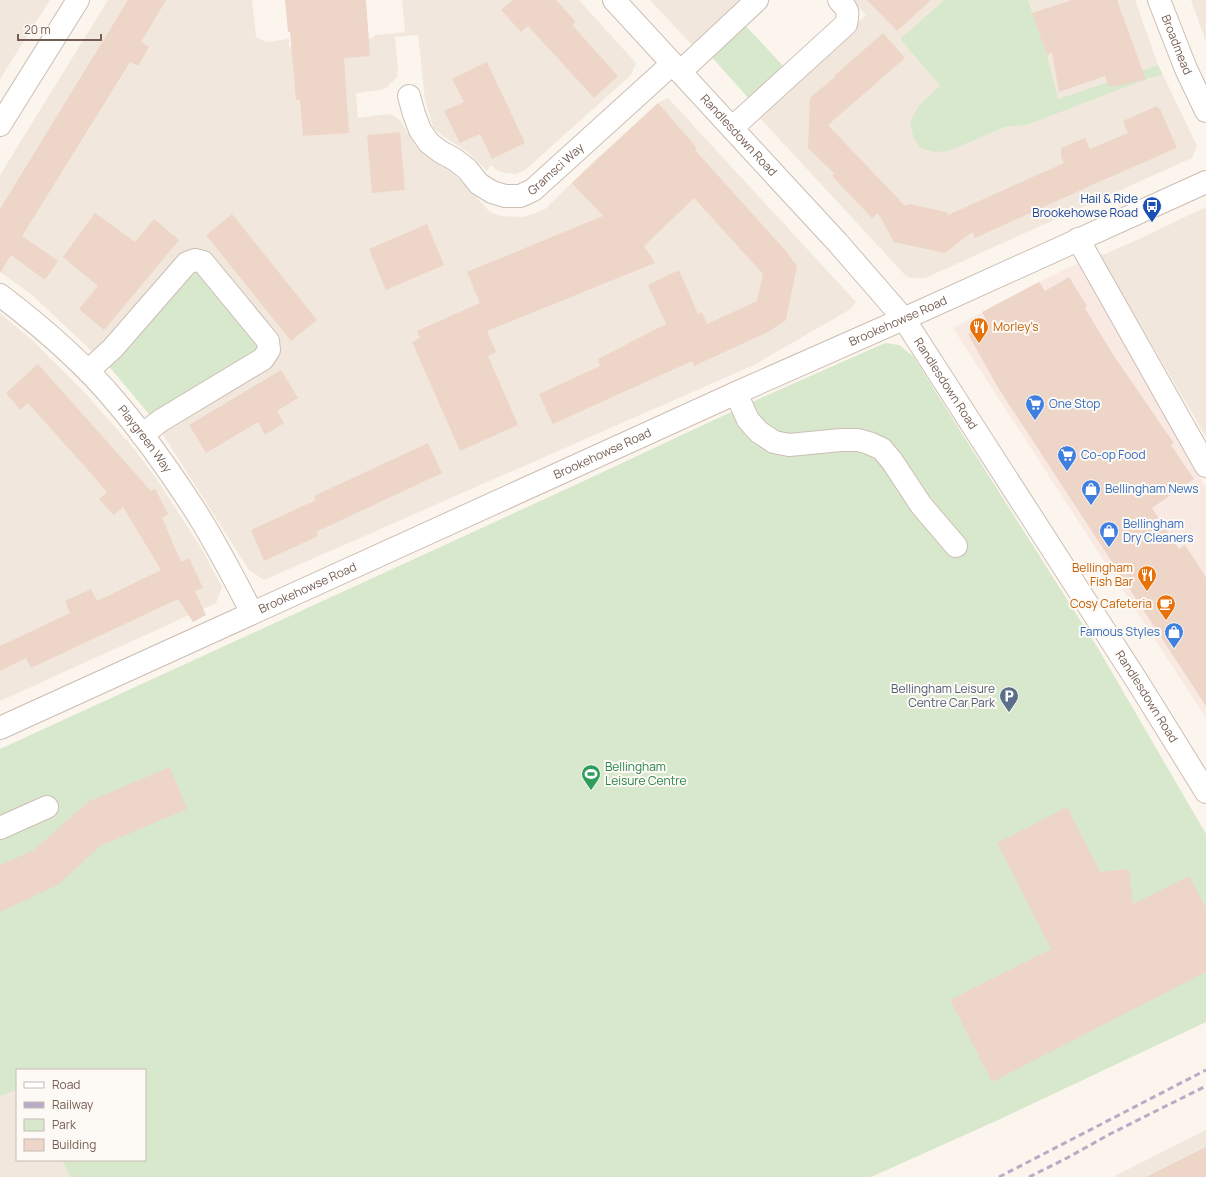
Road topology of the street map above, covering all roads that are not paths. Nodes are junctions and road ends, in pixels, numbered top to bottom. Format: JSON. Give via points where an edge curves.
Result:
{"nodes":[{"id":1,"x":78,"y":0,"type":"edge"},
{"id":2,"x":614,"y":0,"type":"edge"},
{"id":3,"x":757,"y":0,"type":"edge"},
{"id":4,"x":839,"y":0,"type":"edge"},
{"id":5,"x":1159,"y":0,"type":"edge"},
{"id":6,"x":676,"y":68,"type":"junction"},
{"id":7,"x":409,"y":96,"type":"dead end"},
{"id":8,"x":1206,"y":111,"type":"edge"},
{"id":9,"x":0,"y":125,"type":"edge"},
{"id":10,"x":732,"y":128,"type":"junction"},
{"id":11,"x":1206,"y":182,"type":"edge"},
{"id":12,"x":1078,"y":239,"type":"junction"},
{"id":13,"x":0,"y":295,"type":"edge"},
{"id":14,"x":904,"y":319,"type":"junction"},
{"id":15,"x":88,"y":371,"type":"junction"},
{"id":16,"x":736,"y":393,"type":"junction"},
{"id":17,"x":142,"y":436,"type":"junction"},
{"id":18,"x":1206,"y":466,"type":"edge"},
{"id":19,"x":956,"y":546,"type":"dead end"},
{"id":20,"x":252,"y":613,"type":"junction"},
{"id":21,"x":0,"y":728,"type":"edge"},
{"id":22,"x":1206,"y":792,"type":"edge"},
{"id":23,"x":47,"y":807,"type":"dead end"},
{"id":24,"x":0,"y":828,"type":"edge"}],
"edges":[{"from":1,"to":9,"type":"street"},
{"from":2,"to":6,"type":"street","name":"Randlesdown Road"},
{"from":3,"to":6,"type":"street","name":"Gramsci Way"},
{"from":4,"to":10,"type":"street","via":[[849,14],[846,24]]},
{"from":5,"to":8,"type":"street","name":"Broadmead","via":[[1186,69]]},
{"from":6,"to":7,"type":"street","name":"Gramsci Way","via":[[533,190],[520,196],[505,196],[492,192],[479,184],[454,159],[429,143],[420,130]]},
{"from":6,"to":10,"type":"street","name":"Randlesdown Road"},
{"from":10,"to":14,"type":"street","name":"Randlesdown Road","via":[[838,242]]},
{"from":11,"to":12,"type":"street","name":"Brookehowse Road"},
{"from":12,"to":14,"type":"street","name":"Brookehowse Road"},
{"from":12,"to":18,"type":"street"},
{"from":13,"to":15,"type":"street","name":"Playgreen Way","via":[[43,329]]},
{"from":14,"to":16,"type":"street","name":"Brookehowse Road"},
{"from":14,"to":22,"type":"street","name":"Randlesdown Road"},
{"from":15,"to":17,"type":"street","name":"Playgreen Way","via":[[116,401]]},
{"from":15,"to":17,"type":"street","via":[[113,348],[187,263],[195,260],[203,262],[268,341],[268,350],[263,359],[160,421]]},
{"from":16,"to":19,"type":"street","via":[[748,420],[759,432],[774,442],[789,445],[858,440],[882,449],[921,505]]},
{"from":16,"to":20,"type":"street","name":"Brookehowse Road"},
{"from":17,"to":20,"type":"street","name":"Playgreen Way","via":[[198,515]]},
{"from":20,"to":21,"type":"street","name":"Brookehowse Road"},
{"from":23,"to":24,"type":"street"}]}
